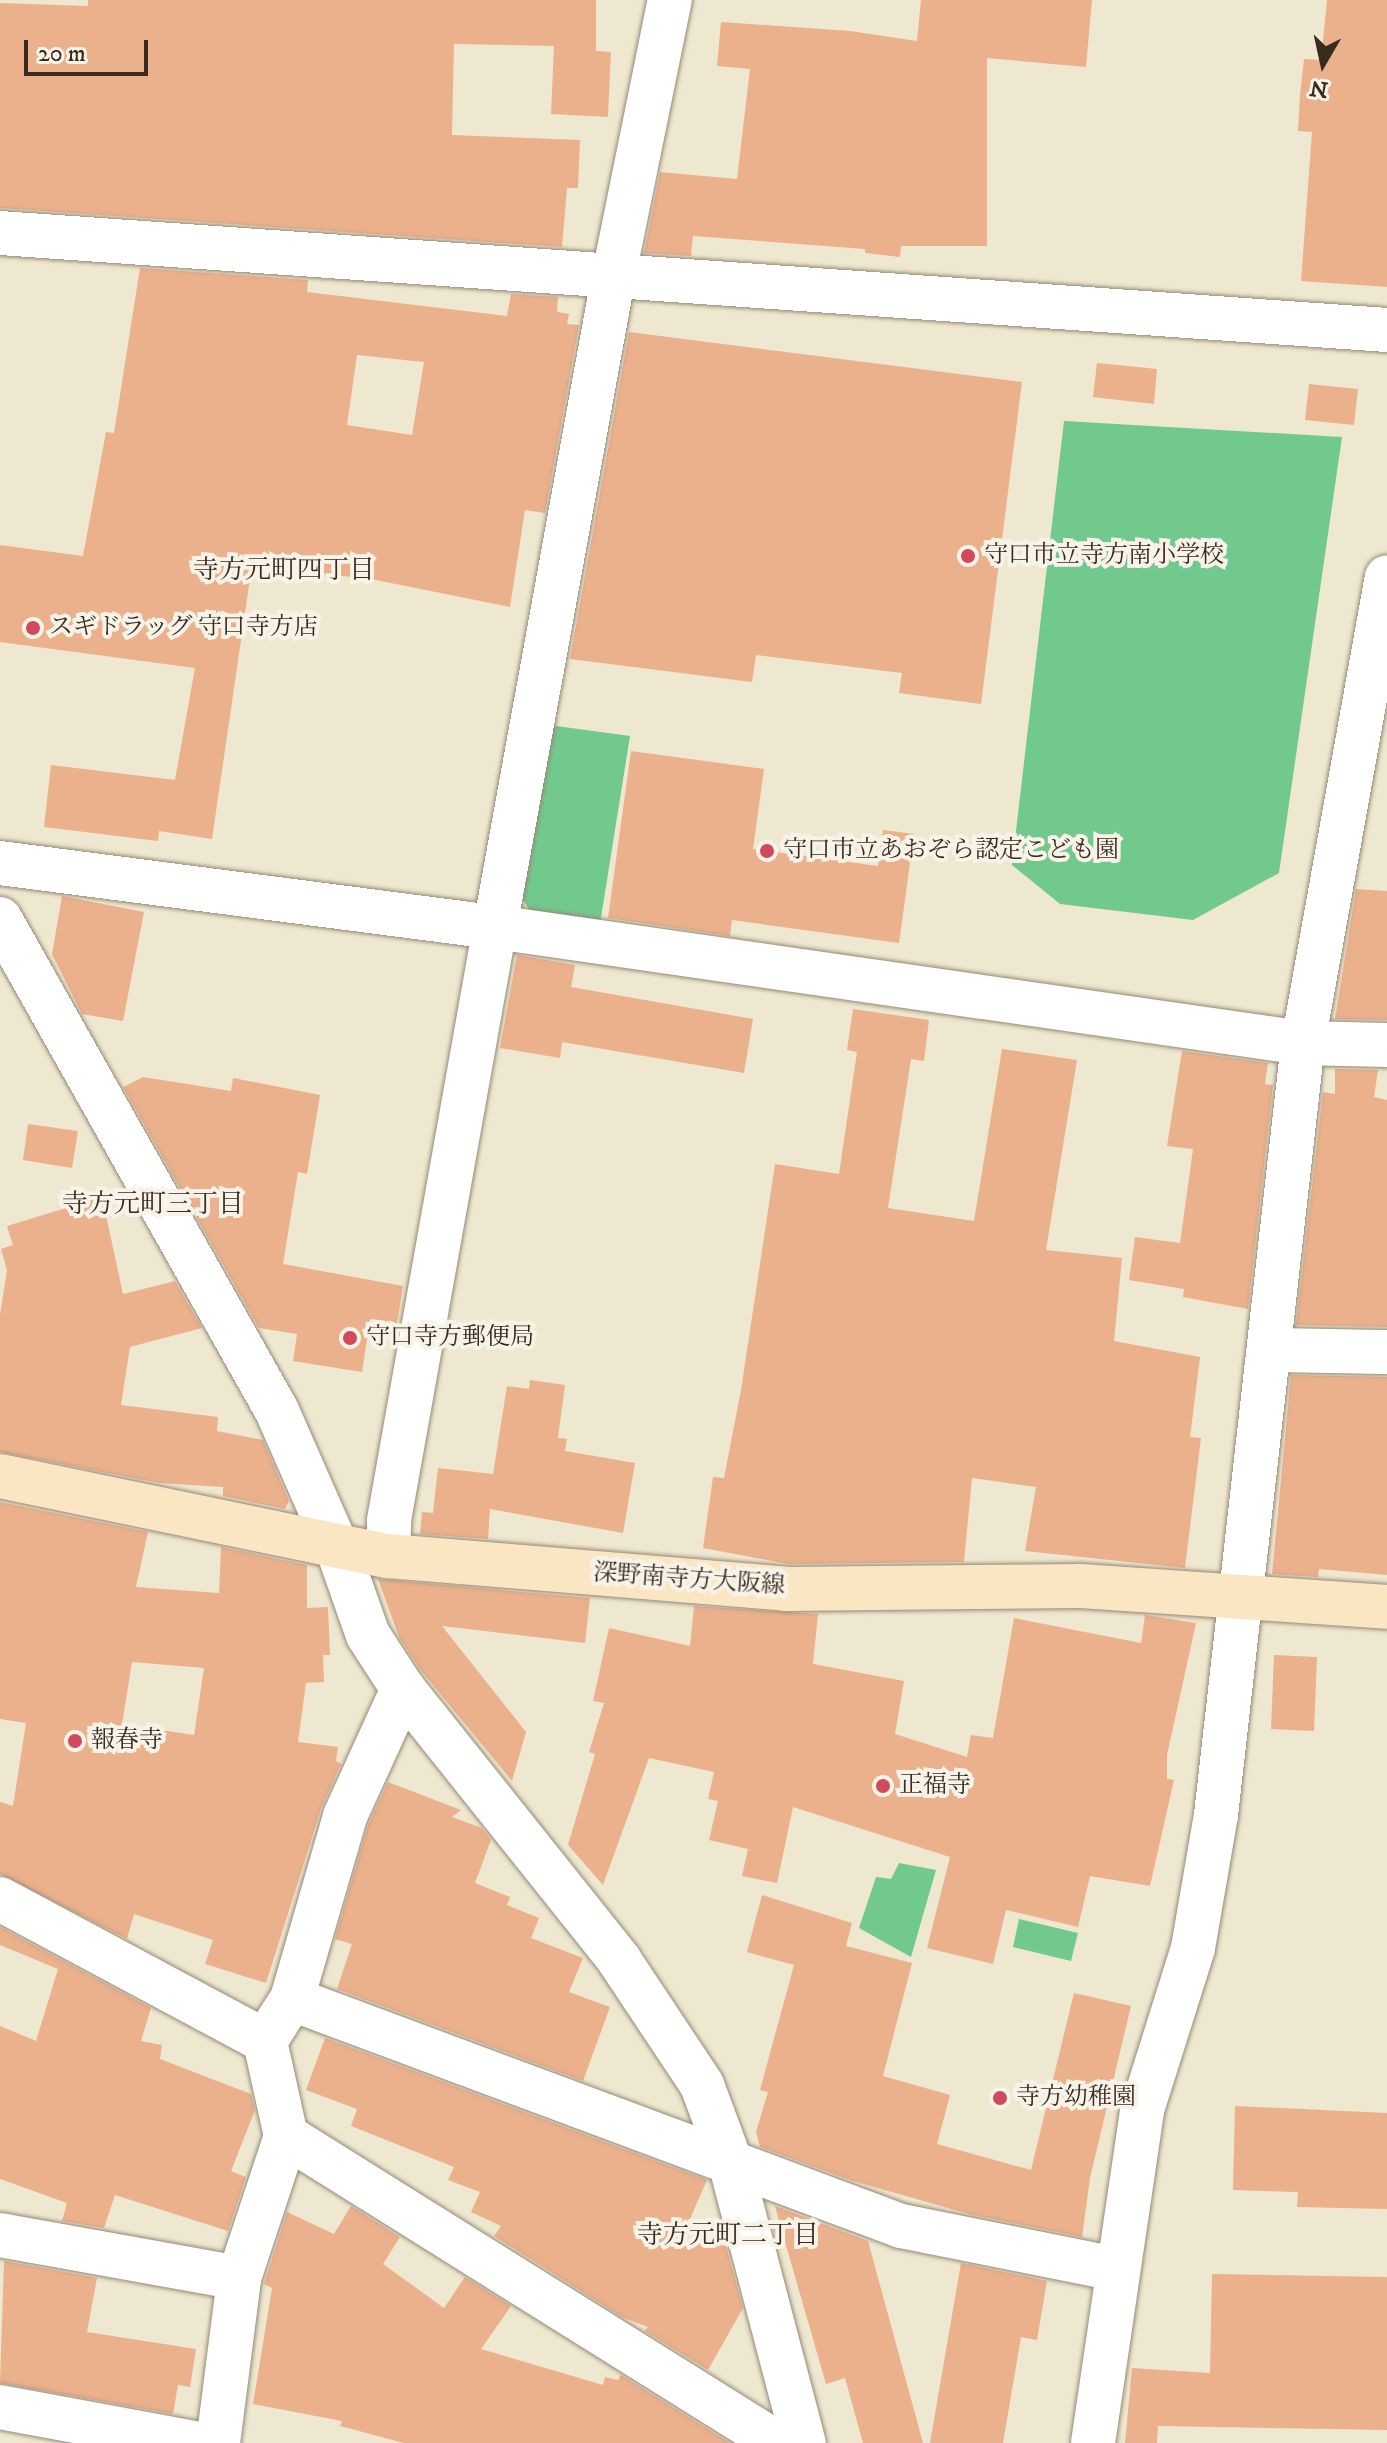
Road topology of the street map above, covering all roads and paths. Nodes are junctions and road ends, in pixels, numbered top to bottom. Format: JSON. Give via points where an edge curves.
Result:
{"nodes":[{"id":1,"x":670,"y":0,"type":"edge"},
{"id":2,"x":0,"y":233,"type":"edge"},
{"id":3,"x":613,"y":279,"type":"junction"},
{"id":4,"x":1387,"y":330,"type":"edge"},
{"id":5,"x":1387,"y":578,"type":"edge"},
{"id":6,"x":1375,"y":715,"type":"edge"},
{"id":7,"x":0,"y":863,"type":"edge"},
{"id":8,"x":0,"y":919,"type":"edge"},
{"id":9,"x":495,"y":927,"type":"junction"},
{"id":10,"x":1303,"y":1043,"type":"junction"},
{"id":11,"x":1387,"y":1045,"type":"edge"},
{"id":12,"x":1272,"y":1350,"type":"junction"},
{"id":13,"x":1387,"y":1352,"type":"edge"},
{"id":14,"x":0,"y":1476,"type":"edge"},
{"id":15,"x":338,"y":1550,"type":"junction"},
{"id":16,"x":388,"y":1556,"type":"junction"},
{"id":17,"x":1240,"y":1599,"type":"junction"},
{"id":18,"x":1387,"y":1607,"type":"edge"},
{"id":19,"x":403,"y":1689,"type":"junction"},
{"id":20,"x":0,"y":1899,"type":"edge"},
{"id":21,"x":292,"y":1999,"type":"junction"},
{"id":22,"x":265,"y":2041,"type":"junction"},
{"id":23,"x":286,"y":2136,"type":"junction"},
{"id":24,"x":729,"y":2158,"type":"junction"},
{"id":25,"x":0,"y":2235,"type":"edge"},
{"id":26,"x":1116,"y":2269,"type":"junction"},
{"id":27,"x":239,"y":2278,"type":"junction"},
{"id":28,"x":0,"y":2407,"type":"edge"},
{"id":29,"x":194,"y":2443,"type":"edge"},
{"id":30,"x":218,"y":2443,"type":"edge"},
{"id":31,"x":777,"y":2443,"type":"edge"},
{"id":32,"x":804,"y":2443,"type":"edge"},
{"id":33,"x":1093,"y":2443,"type":"edge"}],
"edges":[{"from":1,"to":3,"type":"street"},
{"from":2,"to":3,"type":"street"},
{"from":3,"to":4,"type":"street"},
{"from":3,"to":9,"type":"street"},
{"from":5,"to":6,"type":"street"},
{"from":6,"to":10,"type":"street"},
{"from":7,"to":9,"type":"street"},
{"from":8,"to":15,"type":"street","via":[[277,1411]]},
{"from":9,"to":10,"type":"street"},
{"from":9,"to":16,"type":"street","via":[[389,1520]]},
{"from":10,"to":11,"type":"street"},
{"from":10,"to":12,"type":"street"},
{"from":12,"to":13,"type":"street"},
{"from":12,"to":17,"type":"street"},
{"from":14,"to":15,"type":"main road","name":"深野南寺方大阪線"},
{"from":15,"to":16,"type":"main road","name":"深野南寺方大阪線"},
{"from":15,"to":19,"type":"street","via":[[368,1635]]},
{"from":16,"to":17,"type":"main road","name":"深野南寺方大阪線","via":[[787,1589],[1081,1586]]},
{"from":17,"to":18,"type":"main road","name":"深野南寺方大阪線"},
{"from":17,"to":26,"type":"street","via":[[1216,1815],[1193,1948],[1142,2110]]},
{"from":19,"to":21,"type":"street","via":[[345,1816]]},
{"from":19,"to":24,"type":"street","via":[[619,1960],[702,2085]]},
{"from":20,"to":22,"type":"street"},
{"from":21,"to":22,"type":"street"},
{"from":21,"to":24,"type":"street"},
{"from":22,"to":23,"type":"street"},
{"from":23,"to":27,"type":"street"},
{"from":23,"to":31,"type":"street"},
{"from":24,"to":26,"type":"street","via":[[901,2226]]},
{"from":24,"to":32,"type":"street"},
{"from":25,"to":27,"type":"street"},
{"from":26,"to":33,"type":"street"},
{"from":27,"to":30,"type":"street"},
{"from":28,"to":29,"type":"street"}]}
